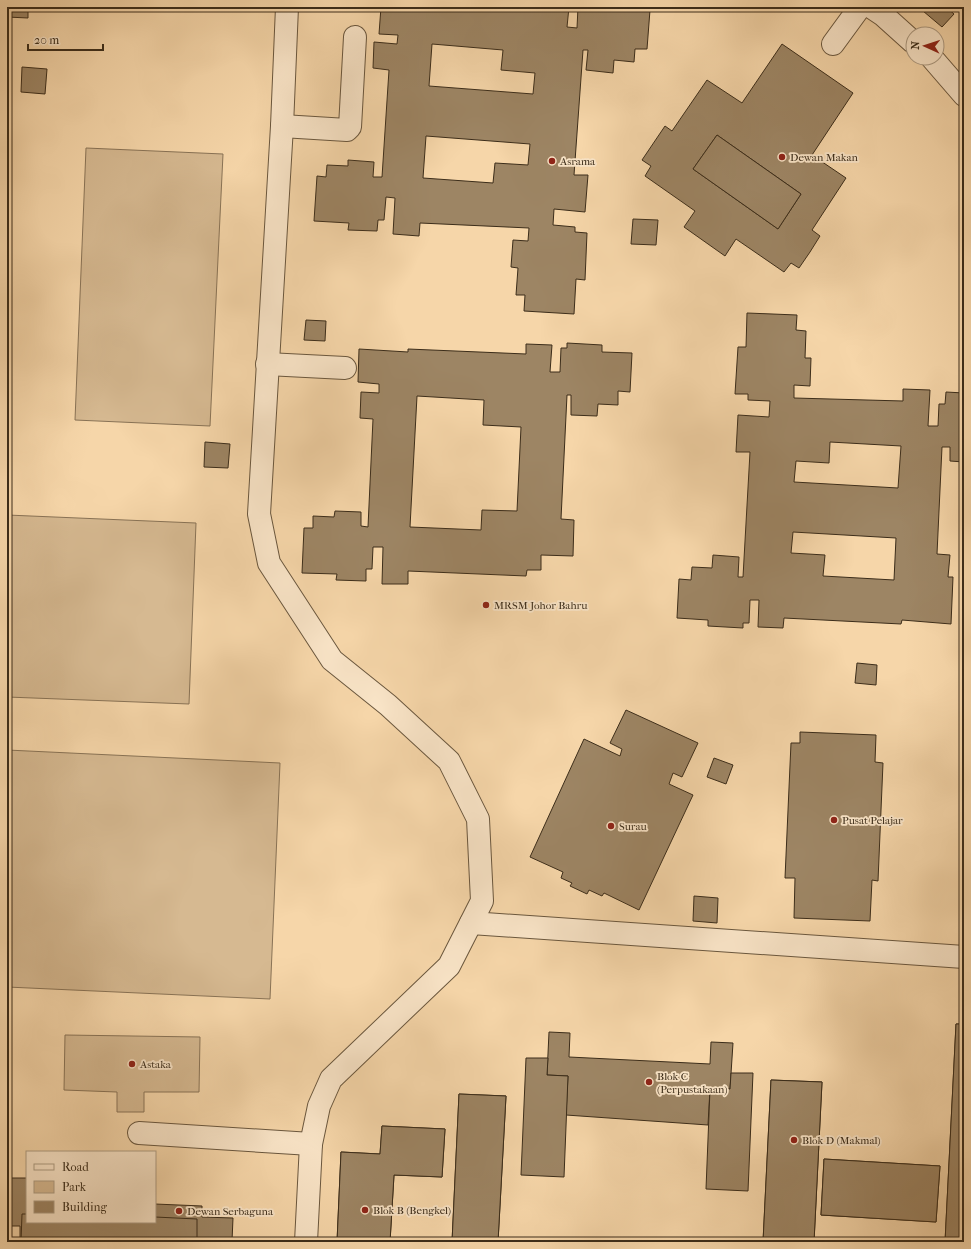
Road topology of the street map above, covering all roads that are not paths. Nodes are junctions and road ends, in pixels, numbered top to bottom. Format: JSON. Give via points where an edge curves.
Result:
{"nodes":[{"id":1,"x":287,"y":7,"type":"edge"},
{"id":2,"x":860,"y":7,"type":"edge"},
{"id":3,"x":871,"y":7,"type":"edge"},
{"id":4,"x":905,"y":35,"type":"edge"},
{"id":5,"x":354,"y":37,"type":"dead end"},
{"id":6,"x":833,"y":44,"type":"dead end"},
{"id":7,"x":939,"y":66,"type":"edge"},
{"id":8,"x":964,"y":95,"type":"edge"},
{"id":9,"x":282,"y":126,"type":"junction"},
{"id":10,"x":267,"y":364,"type":"junction"},
{"id":11,"x":345,"y":368,"type":"dead end"},
{"id":12,"x":471,"y":923,"type":"junction"},
{"id":13,"x":964,"y":957,"type":"edge"},
{"id":14,"x":139,"y":1133,"type":"dead end"},
{"id":15,"x":311,"y":1144,"type":"junction"},
{"id":16,"x":306,"y":1242,"type":"edge"}],
"edges":[{"from":1,"to":9,"type":"lane"},
{"from":2,"to":6,"type":"lane"},
{"from":3,"to":4,"type":"lane"},
{"from":5,"to":9,"type":"lane","via":[[350,127],[347,130]]},
{"from":7,"to":8,"type":"lane"},
{"from":9,"to":10,"type":"lane"},
{"from":10,"to":11,"type":"lane"},
{"from":10,"to":12,"type":"lane","via":[[259,514],[269,563],[332,660],[388,705],[449,762],[478,819],[482,902]]},
{"from":12,"to":13,"type":"lane"},
{"from":12,"to":15,"type":"lane","via":[[449,966],[331,1079],[319,1106]]},
{"from":14,"to":15,"type":"lane"},
{"from":15,"to":16,"type":"lane"}]}
